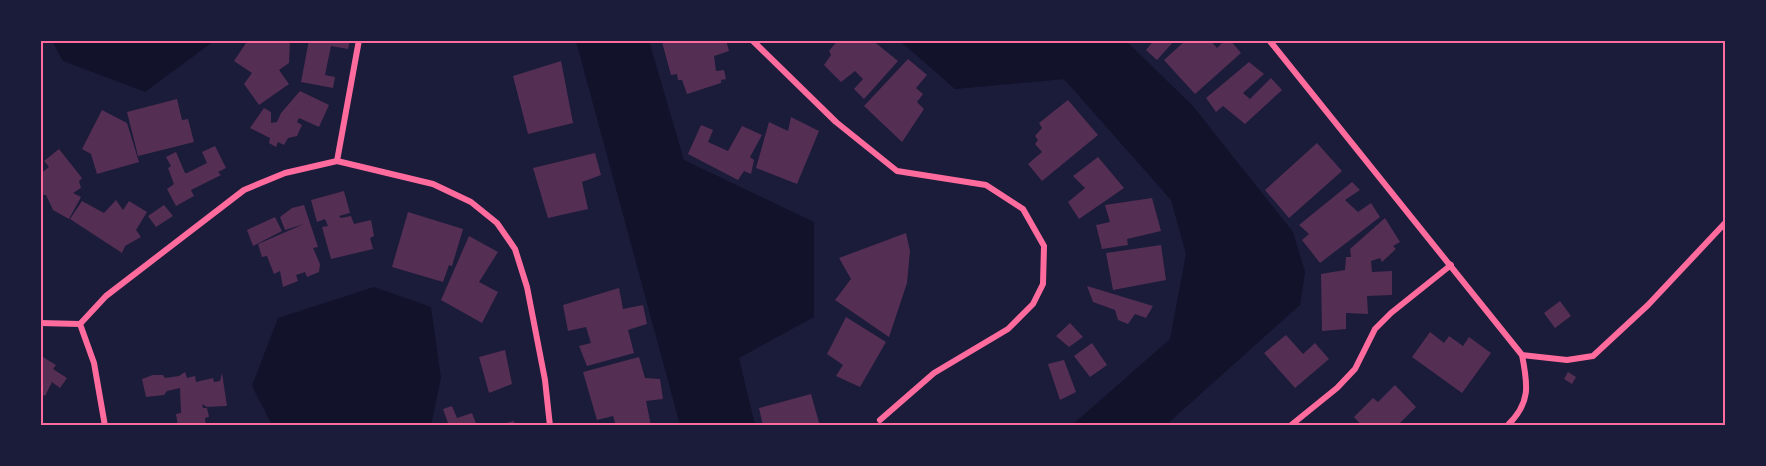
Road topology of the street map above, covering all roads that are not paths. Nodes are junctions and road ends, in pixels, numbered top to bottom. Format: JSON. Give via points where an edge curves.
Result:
{"nodes":[{"id":1,"x":358,"y":40,"type":"edge"},
{"id":2,"x":752,"y":40,"type":"edge"},
{"id":3,"x":1269,"y":40,"type":"edge"},
{"id":4,"x":337,"y":161,"type":"junction"},
{"id":5,"x":1725,"y":222,"type":"edge"},
{"id":6,"x":1451,"y":265,"type":"junction"},
{"id":7,"x":40,"y":323,"type":"edge"},
{"id":8,"x":80,"y":324,"type":"junction"},
{"id":9,"x":1522,"y":355,"type":"junction"},
{"id":10,"x":879,"y":420,"type":"dead end"},
{"id":11,"x":105,"y":426,"type":"edge"},
{"id":12,"x":550,"y":426,"type":"edge"},
{"id":13,"x":1290,"y":426,"type":"edge"},
{"id":14,"x":1507,"y":426,"type":"edge"}],
"edges":[{"from":1,"to":4,"type":"street"},
{"from":2,"to":10,"type":"street","via":[[836,122],[897,171],[986,185],[1023,209],[1044,246],[1043,284],[1033,304],[1008,329],[934,373]]},
{"from":3,"to":6,"type":"street"},
{"from":4,"to":8,"type":"street","via":[[285,173],[244,190],[106,296]]},
{"from":4,"to":12,"type":"street","via":[[434,184],[471,202],[497,223],[515,249],[527,287]]},
{"from":5,"to":9,"type":"street","via":[[1648,305],[1593,356],[1567,360]]},
{"from":6,"to":9,"type":"street"},
{"from":6,"to":13,"type":"street","via":[[1391,313],[1375,329],[1355,369]]},
{"from":7,"to":8,"type":"street"},
{"from":8,"to":11,"type":"street","via":[[94,363]]},
{"from":9,"to":14,"type":"street","via":[[1526,399]]}]}
